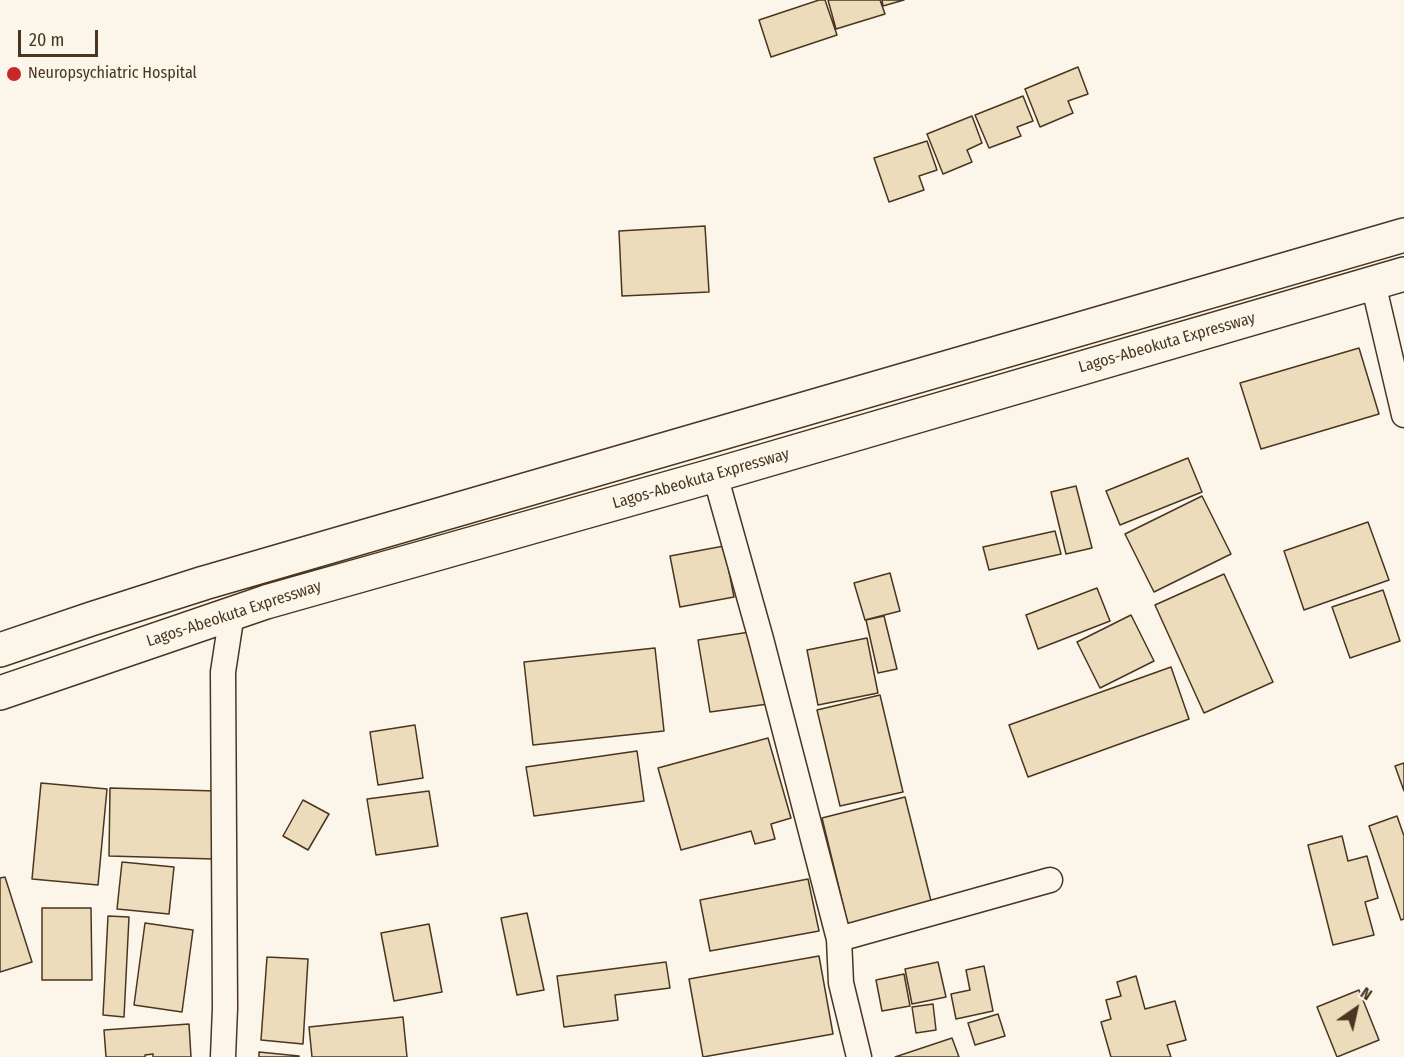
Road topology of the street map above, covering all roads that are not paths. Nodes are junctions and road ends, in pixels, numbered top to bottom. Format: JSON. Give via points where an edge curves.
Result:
{"nodes":[{"id":1,"x":1404,"y":235,"type":"edge"},
{"id":2,"x":1404,"y":274,"type":"edge"},
{"id":3,"x":1373,"y":283,"type":"junction"},
{"id":4,"x":1404,"y":415,"type":"edge"},
{"id":5,"x":715,"y":475,"type":"junction"},
{"id":6,"x":232,"y":614,"type":"junction"},
{"id":7,"x":0,"y":650,"type":"edge"},
{"id":8,"x":0,"y":693,"type":"edge"},
{"id":9,"x":1050,"y":880,"type":"dead end"},
{"id":10,"x":839,"y":939,"type":"junction"},
{"id":11,"x":222,"y":1057,"type":"edge"},
{"id":12,"x":859,"y":1057,"type":"edge"}],
"edges":[{"from":1,"to":7,"type":"highway","via":[[204,584]]},
{"from":2,"to":3,"type":"highway","name":"Lagos-Abeokuta Expressway"},
{"from":3,"to":4,"type":"street"},
{"from":3,"to":5,"type":"highway","name":"Lagos-Abeokuta Expressway"},
{"from":5,"to":6,"type":"highway","name":"Lagos-Abeokuta Expressway"},
{"from":5,"to":10,"type":"street"},
{"from":6,"to":8,"type":"highway","name":"Lagos-Abeokuta Expressway"},
{"from":6,"to":11,"type":"street","via":[[223,672]]},
{"from":9,"to":10,"type":"street"},
{"from":10,"to":12,"type":"street","via":[[841,983]]}]}
